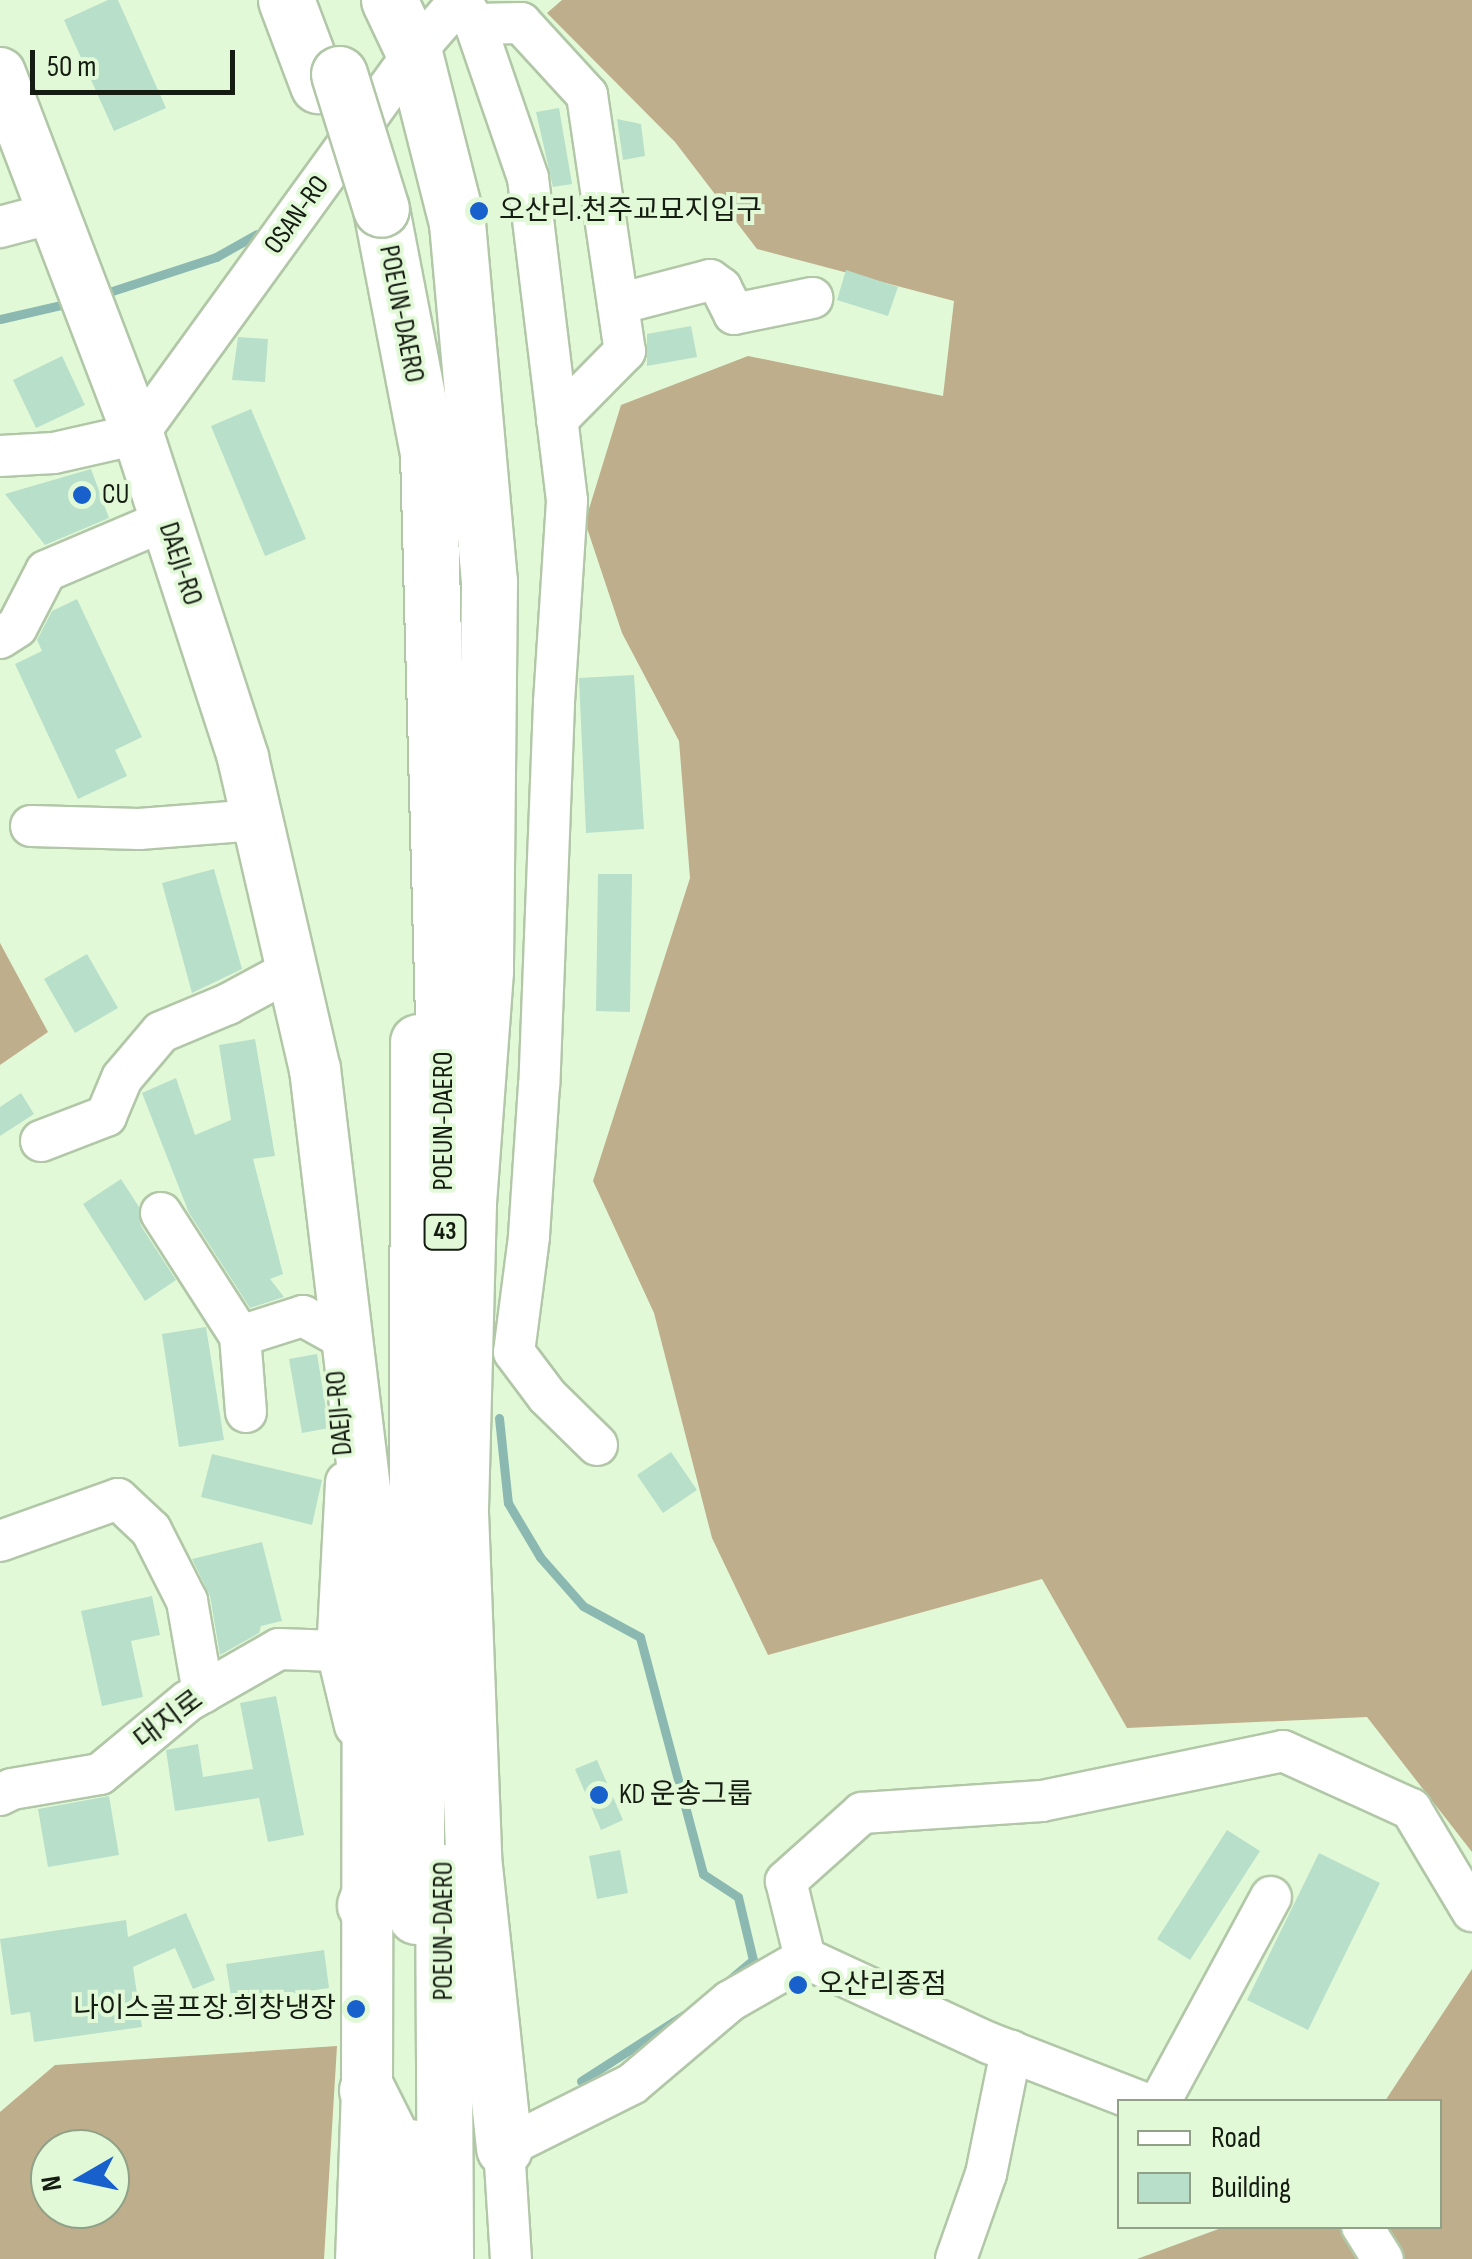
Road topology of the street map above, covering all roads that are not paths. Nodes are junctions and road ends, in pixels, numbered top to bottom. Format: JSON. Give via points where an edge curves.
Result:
{"nodes":[{"id":1,"x":286,"y":0,"type":"edge"},
{"id":2,"x":309,"y":0,"type":"edge"},
{"id":3,"x":390,"y":0,"type":"edge"},
{"id":4,"x":465,"y":8,"type":"edge"},
{"id":5,"x":414,"y":53,"type":"junction"},
{"id":6,"x":0,"y":73,"type":"edge"},
{"id":7,"x":328,"y":79,"type":"junction"},
{"id":8,"x":54,"y":213,"type":"junction"},
{"id":9,"x":369,"y":213,"type":"junction"},
{"id":10,"x":0,"y":227,"type":"edge"},
{"id":11,"x":812,"y":298,"type":"dead end"},
{"id":12,"x":618,"y":304,"type":"junction"},
{"id":13,"x":558,"y":420,"type":"junction"},
{"id":14,"x":138,"y":434,"type":"junction"},
{"id":15,"x":0,"y":456,"type":"edge"},
{"id":16,"x":166,"y":520,"type":"junction"},
{"id":17,"x":0,"y":638,"type":"edge"},
{"id":18,"x":257,"y":820,"type":"junction"},
{"id":19,"x":32,"y":826,"type":"dead end"},
{"id":20,"x":292,"y":970,"type":"junction"},
{"id":21,"x":314,"y":1069,"type":"junction"},
{"id":22,"x":41,"y":1141,"type":"dead end"},
{"id":23,"x":468,"y":1203,"type":"junction"},
{"id":24,"x":162,"y":1213,"type":"dead end"},
{"id":25,"x":444,"y":1283,"type":"junction"},
{"id":26,"x":334,"y":1333,"type":"junction"},
{"id":27,"x":240,"y":1336,"type":"junction"},
{"id":28,"x":246,"y":1412,"type":"dead end"},
{"id":29,"x":597,"y":1445,"type":"dead end"},
{"id":30,"x":452,"y":1488,"type":"junction"},
{"id":31,"x":0,"y":1542,"type":"edge"},
{"id":32,"x":337,"y":1651,"type":"junction"},
{"id":33,"x":202,"y":1693,"type":"junction"},
{"id":34,"x":365,"y":1752,"type":"junction"},
{"id":35,"x":415,"y":1775,"type":"junction"},
{"id":36,"x":0,"y":1795,"type":"edge"},
{"id":37,"x":1271,"y":1896,"type":"dead end"},
{"id":38,"x":366,"y":1905,"type":"junction"},
{"id":39,"x":1472,"y":1911,"type":"edge"},
{"id":40,"x":805,"y":1958,"type":"junction"},
{"id":41,"x":1011,"y":2051,"type":"junction"},
{"id":42,"x":367,"y":2090,"type":"junction"},
{"id":43,"x":1133,"y":2099,"type":"edge"},
{"id":44,"x":1162,"y":2099,"type":"edge"},
{"id":45,"x":504,"y":2148,"type":"junction"},
{"id":46,"x":410,"y":2176,"type":"junction"},
{"id":47,"x":1364,"y":2229,"type":"edge"},
{"id":48,"x":362,"y":2259,"type":"edge"},
{"id":49,"x":405,"y":2259,"type":"edge"},
{"id":50,"x":445,"y":2259,"type":"edge"},
{"id":51,"x":510,"y":2259,"type":"edge"},
{"id":52,"x":956,"y":2259,"type":"edge"},
{"id":53,"x":1384,"y":2259,"type":"edge"}],
"edges":[{"from":1,"to":7,"type":"highway","name":"POEUN-DAERO","number":"43"},
{"from":2,"to":7,"type":"highway","name":"POEUN-DAERO","number":"43"},
{"from":3,"to":5,"type":"highway"},
{"from":4,"to":5,"type":"street","name":"OSAN-RO"},
{"from":4,"to":12,"type":"street","via":[[521,23],[586,96]]},
{"from":4,"to":13,"type":"street","via":[[528,178]]},
{"from":5,"to":14,"type":"street","name":"OSAN-RO"},
{"from":5,"to":23,"type":"highway","via":[[457,223],[489,581],[485,971]]},
{"from":6,"to":8,"type":"main road","name":"DAEJI-RO"},
{"from":7,"to":9,"type":"highway","name":"POEUN-DAERO","number":"43"},
{"from":8,"to":10,"type":"street"},
{"from":8,"to":14,"type":"main road","name":"DAEJI-RO"},
{"from":9,"to":25,"type":"highway","name":"POEUN-DAERO","number":"43","via":[[428,452],[446,1097]]},
{"from":9,"to":35,"type":"highway","name":"POEUN-DAERO","number":"43","via":[[411,626],[419,1284]]},
{"from":11,"to":12,"type":"street","via":[[734,314],[710,280]]},
{"from":12,"to":13,"type":"street","via":[[625,350]]},
{"from":13,"to":29,"type":"street","via":[[567,500],[535,1142],[514,1352]]},
{"from":14,"to":15,"type":"street","via":[[54,453]]},
{"from":14,"to":16,"type":"main road","name":"DAEJI-RO"},
{"from":16,"to":17,"type":"street","via":[[46,571],[17,627]]},
{"from":16,"to":18,"type":"main road","name":"DAEJI-RO"},
{"from":18,"to":19,"type":"street","via":[[138,829]]},
{"from":18,"to":20,"type":"main road","name":"DAEJI-RO"},
{"from":20,"to":21,"type":"main road","name":"DAEJI-RO"},
{"from":20,"to":22,"type":"street","via":[[162,1032],[122,1078],[106,1116]]},
{"from":21,"to":26,"type":"street","name":"DAEJI-RO"},
{"from":21,"to":34,"type":"main road","name":"DAEJI-RO","via":[[368,1515]]},
{"from":23,"to":25,"type":"highway"},
{"from":23,"to":30,"type":"highway"},
{"from":24,"to":27,"type":"street"},
{"from":25,"to":30,"type":"highway","name":"POEUN-DAERO","number":"43"},
{"from":26,"to":27,"type":"street","via":[[303,1316]]},
{"from":26,"to":32,"type":"street","name":"DAEJI-RO","via":[[346,1483]]},
{"from":27,"to":28,"type":"street"},
{"from":30,"to":45,"type":"highway","via":[[473,1857]]},
{"from":30,"to":50,"type":"highway","name":"POEUN-DAERO","number":"43"},
{"from":31,"to":33,"type":"street","via":[[118,1499],[152,1530],[187,1601]]},
{"from":32,"to":33,"type":"street","name":"대지로","via":[[280,1648]]},
{"from":32,"to":34,"type":"street","name":"DAEJI-RO"},
{"from":33,"to":36,"type":"street","name":"대지로","via":[[100,1774]]},
{"from":34,"to":38,"type":"main road","name":"DAEJI-RO"},
{"from":35,"to":38,"type":"highway"},
{"from":35,"to":46,"type":"highway","name":"POEUN-DAERO","number":"43"},
{"from":37,"to":44,"type":"street"},
{"from":38,"to":42,"type":"main road","name":"DAEJI-RO"},
{"from":39,"to":40,"type":"street","via":[[1410,1808],[1283,1751],[1042,1801],[862,1813],[786,1881]]},
{"from":40,"to":41,"type":"street"},
{"from":40,"to":45,"type":"street","via":[[730,2001],[632,2084]]},
{"from":41,"to":43,"type":"street"},
{"from":41,"to":52,"type":"street","via":[[986,2174]]},
{"from":42,"to":46,"type":"highway"},
{"from":42,"to":48,"type":"main road","name":"DAEJI-RO"},
{"from":45,"to":51,"type":"street"},
{"from":46,"to":49,"type":"highway","name":"POEUN-DAERO","number":"43"},
{"from":47,"to":53,"type":"street"}]}
